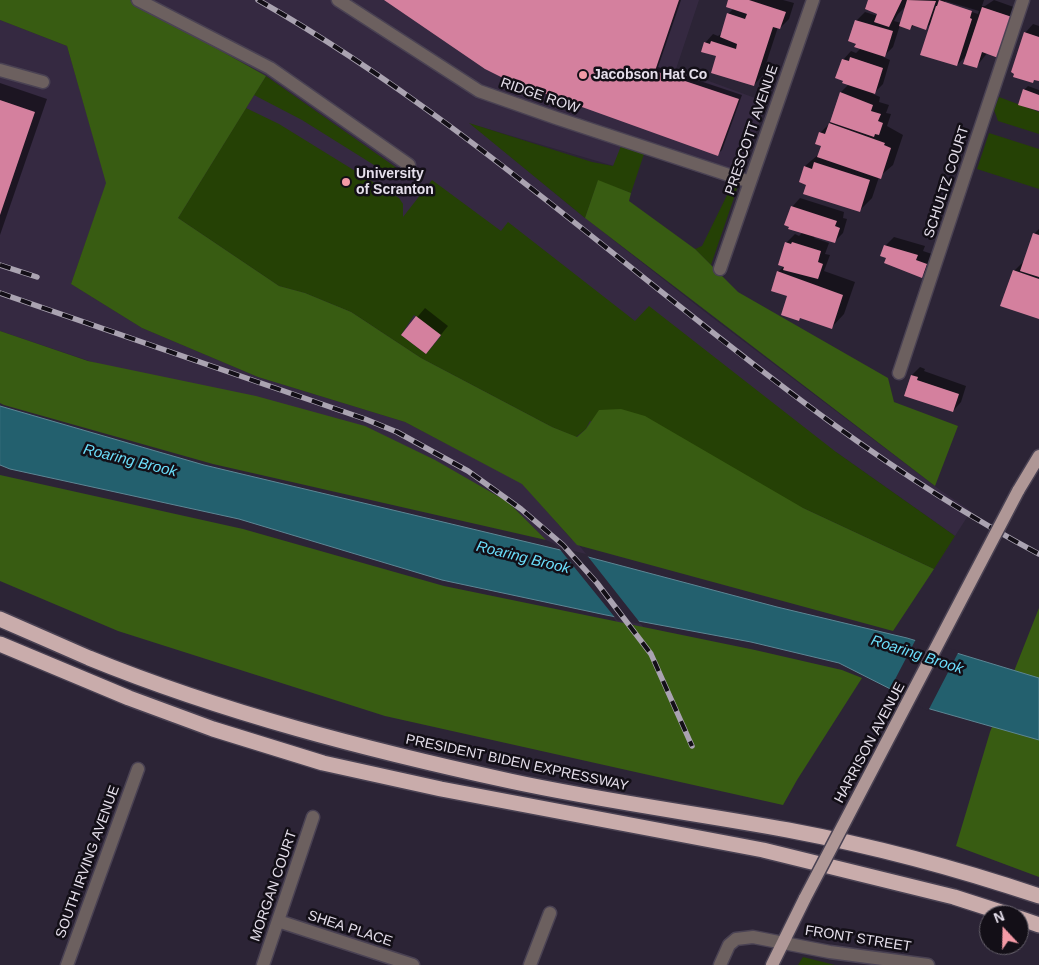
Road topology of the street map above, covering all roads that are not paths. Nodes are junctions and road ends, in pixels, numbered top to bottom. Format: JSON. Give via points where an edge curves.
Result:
{"nodes":[{"id":1,"x":138,"y":0,"type":"edge"},
{"id":2,"x":338,"y":0,"type":"edge"},
{"id":3,"x":813,"y":0,"type":"edge"},
{"id":4,"x":1023,"y":0,"type":"edge"},
{"id":5,"x":0,"y":70,"type":"edge"},
{"id":6,"x":43,"y":82,"type":"dead end"},
{"id":7,"x":409,"y":165,"type":"dead end"},
{"id":8,"x":750,"y":182,"type":"junction"},
{"id":9,"x":720,"y":269,"type":"dead end"},
{"id":10,"x":899,"y":373,"type":"dead end"},
{"id":11,"x":1039,"y":456,"type":"edge"},
{"id":12,"x":0,"y":619,"type":"edge"},
{"id":13,"x":0,"y":644,"type":"edge"},
{"id":14,"x":138,"y":769,"type":"dead end"},
{"id":15,"x":313,"y":817,"type":"dead end"},
{"id":16,"x":1039,"y":896,"type":"edge"},
{"id":17,"x":979,"y":905,"type":"edge"},
{"id":18,"x":550,"y":913,"type":"dead end"},
{"id":19,"x":278,"y":921,"type":"junction"},
{"id":20,"x":784,"y":942,"type":"junction"},
{"id":21,"x":67,"y":965,"type":"edge"},
{"id":22,"x":263,"y":965,"type":"edge"},
{"id":23,"x":413,"y":965,"type":"edge"},
{"id":24,"x":530,"y":965,"type":"edge"},
{"id":25,"x":720,"y":965,"type":"edge"},
{"id":26,"x":772,"y":965,"type":"edge"},
{"id":27,"x":922,"y":965,"type":"edge"}],
"edges":[{"from":1,"to":7,"type":"street","via":[[270,68]]},
{"from":2,"to":8,"type":"street","name":"RIDGE ROW","via":[[480,91]]},
{"from":3,"to":8,"type":"street","name":"PRESCOTT AVENUE"},
{"from":4,"to":10,"type":"street","name":"SCHULTZ COURT"},
{"from":5,"to":6,"type":"street"},
{"from":8,"to":9,"type":"street","name":"PRESCOTT AVENUE"},
{"from":11,"to":20,"type":"main road","name":"HARRISON AVENUE","bridge":true,"via":[[1018,490]]},
{"from":12,"to":16,"type":"highway","name":"PRESIDENT BIDEN EXPRESSWAY","via":[[128,672],[356,744],[550,789],[872,848]]},
{"from":13,"to":17,"type":"highway","via":[[170,713],[323,763],[441,789],[763,850]]},
{"from":14,"to":21,"type":"street","name":"SOUTH IRVING AVENUE"},
{"from":15,"to":19,"type":"street","name":"MORGAN COURT"},
{"from":18,"to":24,"type":"street"},
{"from":19,"to":22,"type":"street","name":"MORGAN COURT"},
{"from":19,"to":23,"type":"street","name":"SHEA PLACE"},
{"from":20,"to":25,"type":"street","name":"FRONT STREET","via":[[753,937],[736,939],[724,952]]},
{"from":20,"to":26,"type":"main road","name":"HARRISON AVENUE"},
{"from":20,"to":27,"type":"street","name":"FRONT STREET"}]}
